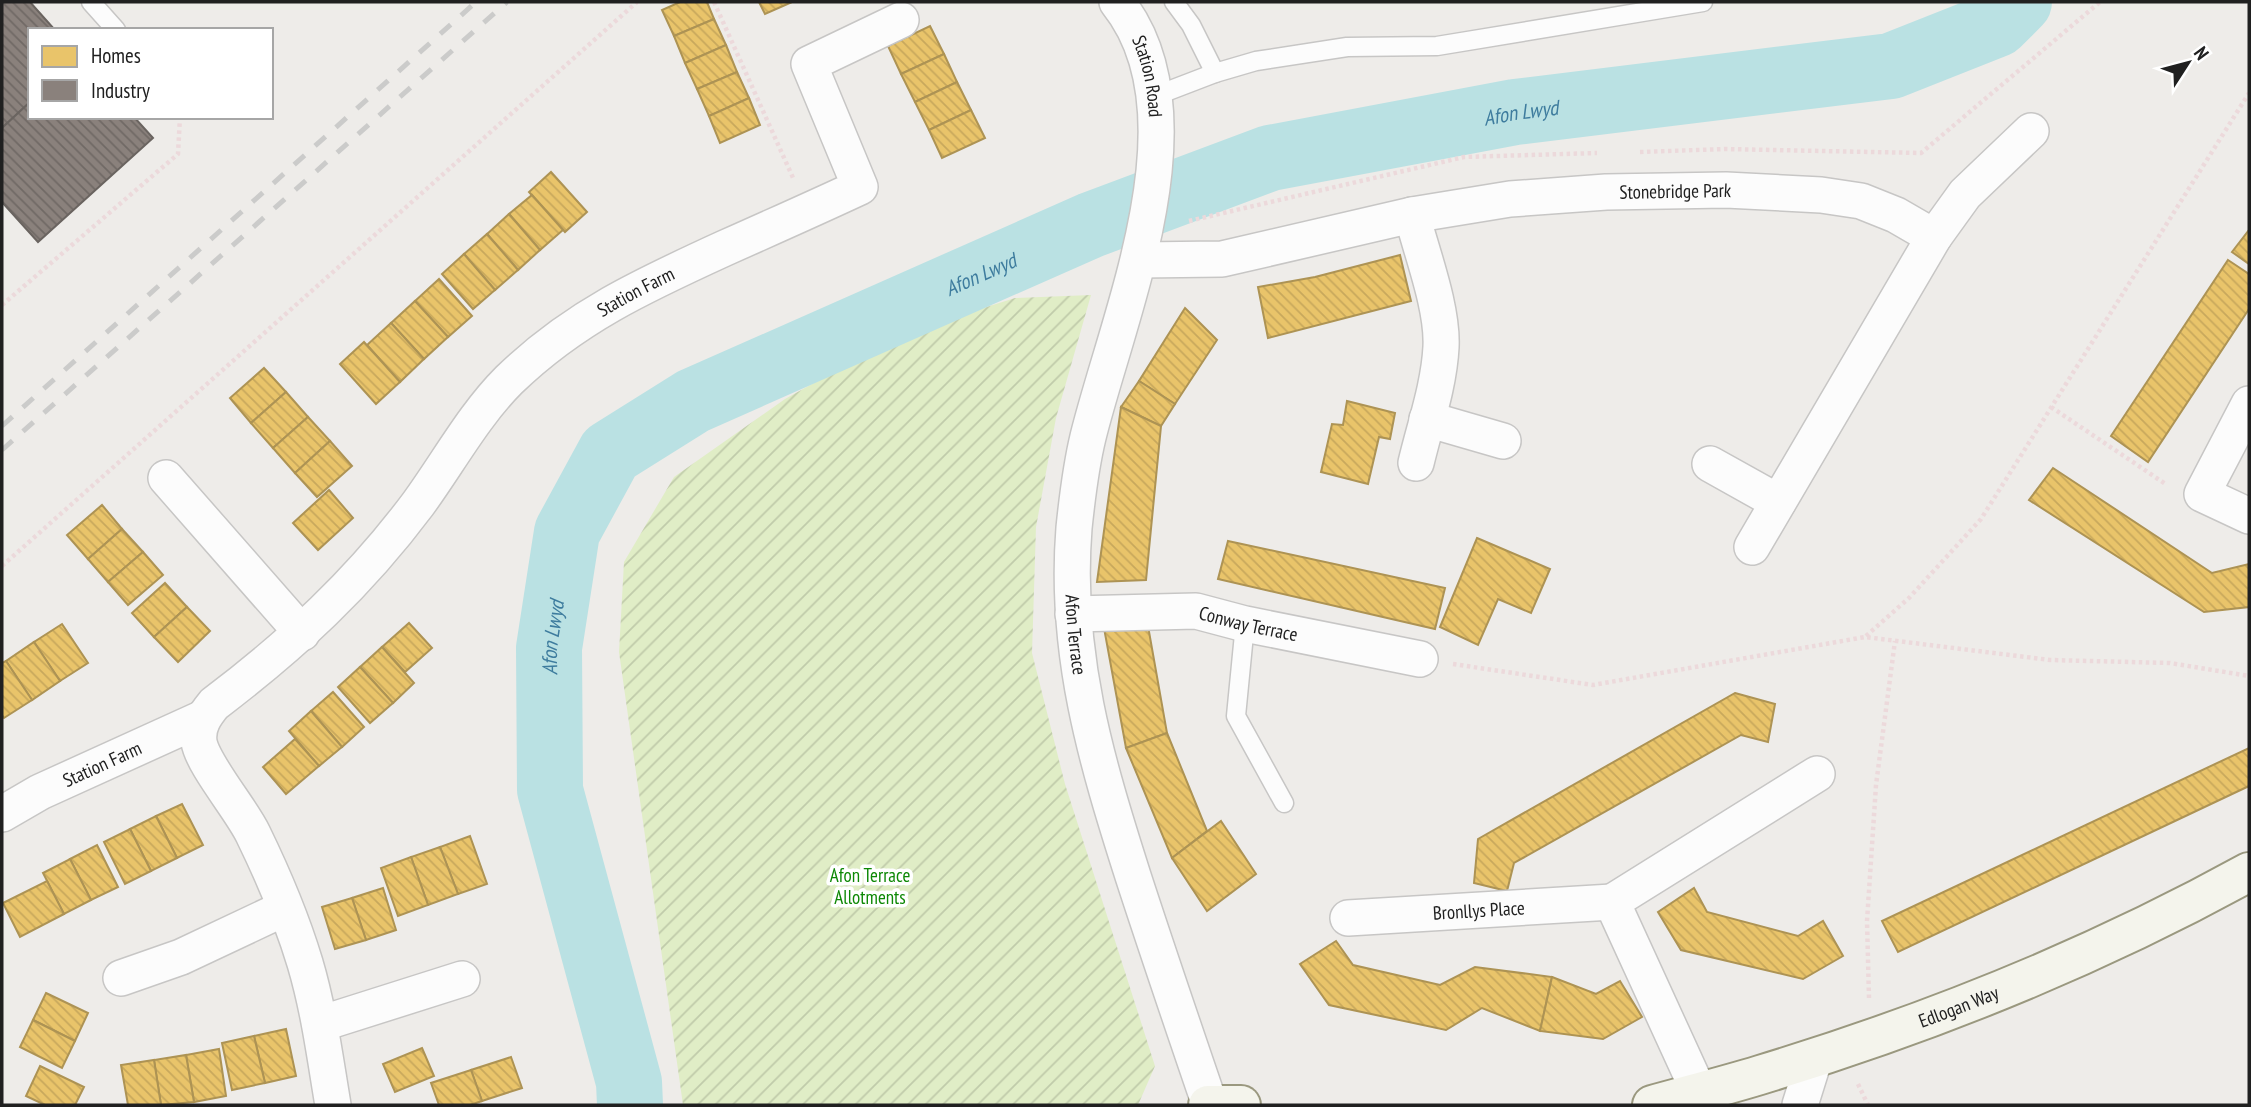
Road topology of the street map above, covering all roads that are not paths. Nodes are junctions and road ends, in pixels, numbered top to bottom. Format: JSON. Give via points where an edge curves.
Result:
{"nodes":[{"id":1,"x":91,"y":2,"type":"edge"},
{"id":2,"x":1117,"y":2,"type":"edge"},
{"id":3,"x":1174,"y":2,"type":"edge"},
{"id":4,"x":1703,"y":2,"type":"edge"},
{"id":5,"x":1684,"y":3,"type":"edge"},
{"id":6,"x":901,"y":20,"type":"dead end"},
{"id":7,"x":114,"y":28,"type":"edge"},
{"id":8,"x":1215,"y":73,"type":"junction"},
{"id":9,"x":1155,"y":96,"type":"junction"},
{"id":10,"x":2031,"y":131,"type":"dead end"},
{"id":11,"x":1155,"y":157,"type":"joint"},
{"id":12,"x":1412,"y":215,"type":"junction"},
{"id":13,"x":1934,"y":237,"type":"junction"},
{"id":14,"x":1142,"y":246,"type":"junction"},
{"id":15,"x":2249,"y":404,"type":"edge"},
{"id":16,"x":1427,"y":419,"type":"junction"},
{"id":17,"x":1503,"y":441,"type":"dead end"},
{"id":18,"x":1416,"y":463,"type":"dead end"},
{"id":19,"x":1710,"y":464,"type":"dead end"},
{"id":20,"x":166,"y":478,"type":"dead end"},
{"id":21,"x":1778,"y":502,"type":"junction"},
{"id":22,"x":2249,"y":516,"type":"edge"},
{"id":23,"x":1752,"y":547,"type":"dead end"},
{"id":24,"x":1073,"y":614,"type":"junction"},
{"id":25,"x":1245,"y":624,"type":"junction"},
{"id":26,"x":302,"y":634,"type":"junction"},
{"id":27,"x":1420,"y":659,"type":"road end"},
{"id":28,"x":203,"y":718,"type":"junction"},
{"id":29,"x":1817,"y":774,"type":"dead end"},
{"id":30,"x":1284,"y":803,"type":"dead end"},
{"id":31,"x":2,"y":814,"type":"edge"},
{"id":32,"x":2249,"y":872,"type":"edge"},
{"id":33,"x":1612,"y":902,"type":"junction"},
{"id":34,"x":285,"y":908,"type":"junction"},
{"id":35,"x":1348,"y":918,"type":"dead end"},
{"id":36,"x":121,"y":978,"type":"dead end"},
{"id":37,"x":462,"y":979,"type":"dead end"},
{"id":38,"x":320,"y":1024,"type":"junction"},
{"id":39,"x":1815,"y":1057,"type":"junction"},
{"id":40,"x":1699,"y":1092,"type":"junction"},
{"id":41,"x":333,"y":1105,"type":"edge"},
{"id":42,"x":1209,"y":1105,"type":"edge"},
{"id":43,"x":1241,"y":1105,"type":"edge"},
{"id":44,"x":1652,"y":1105,"type":"edge"},
{"id":45,"x":1800,"y":1105,"type":"edge"}],
"edges":[{"from":1,"to":7,"type":"lane"},
{"from":2,"to":9,"type":"street","name":"Station Road","via":[[1149,61]]},
{"from":3,"to":8,"type":"lane"},
{"from":4,"to":5,"type":"lane"},
{"from":5,"to":8,"type":"lane","via":[[1437,46],[1347,47],[1256,61]]},
{"from":6,"to":26,"type":"street","name":"Station Farm","via":[[809,64],[860,187],[645,284],[574,326],[508,381],[362,573]]},
{"from":8,"to":9,"type":"lane"},
{"from":9,"to":11,"type":"street","name":"Station Road"},
{"from":10,"to":13,"type":"street","via":[[1965,194]]},
{"from":11,"to":14,"type":"street","name":"Afon Terrace"},
{"from":12,"to":13,"type":"street","name":"Stonebridge Park","via":[[1510,199],[1726,190],[1861,201]]},
{"from":12,"to":14,"type":"street","name":"Stonebridge Park","via":[[1222,259]]},
{"from":12,"to":16,"type":"street","via":[[1437,310],[1441,346]]},
{"from":13,"to":21,"type":"street"},
{"from":14,"to":24,"type":"street","name":"Afon Terrace","via":[[1087,441],[1074,528]]},
{"from":15,"to":22,"type":"street","via":[[2202,494]]},
{"from":16,"to":17,"type":"street"},
{"from":16,"to":18,"type":"street"},
{"from":19,"to":21,"type":"street"},
{"from":20,"to":26,"type":"street"},
{"from":21,"to":23,"type":"street"},
{"from":24,"to":25,"type":"street","name":"Conway Terrace","via":[[1196,611]]},
{"from":24,"to":42,"type":"street","name":"Afon Terrace","via":[[1082,697],[1105,790]]},
{"from":25,"to":27,"type":"street","name":"Conway Terrace"},
{"from":25,"to":30,"type":"lane","via":[[1236,716]]},
{"from":26,"to":28,"type":"street","name":"Station Farm","via":[[214,704]]},
{"from":28,"to":31,"type":"street","name":"Station Farm"},
{"from":28,"to":34,"type":"street","via":[[199,730],[206,761],[253,834]]},
{"from":29,"to":33,"type":"street","name":"Bronllys Place"},
{"from":32,"to":39,"type":"street","name":"Edlogan Way","via":[[1962,1006]]},
{"from":33,"to":35,"type":"street","name":"Bronllys Place"},
{"from":33,"to":40,"type":"street"},
{"from":34,"to":36,"type":"street","via":[[181,957]]},
{"from":34,"to":38,"type":"street"},
{"from":37,"to":38,"type":"street"},
{"from":38,"to":41,"type":"street"},
{"from":39,"to":40,"type":"street","name":"Edlogan Way"},
{"from":39,"to":45,"type":"street"},
{"from":40,"to":44,"type":"street","name":"Edlogan Way"},
{"from":42,"to":43,"type":"street"}]}
